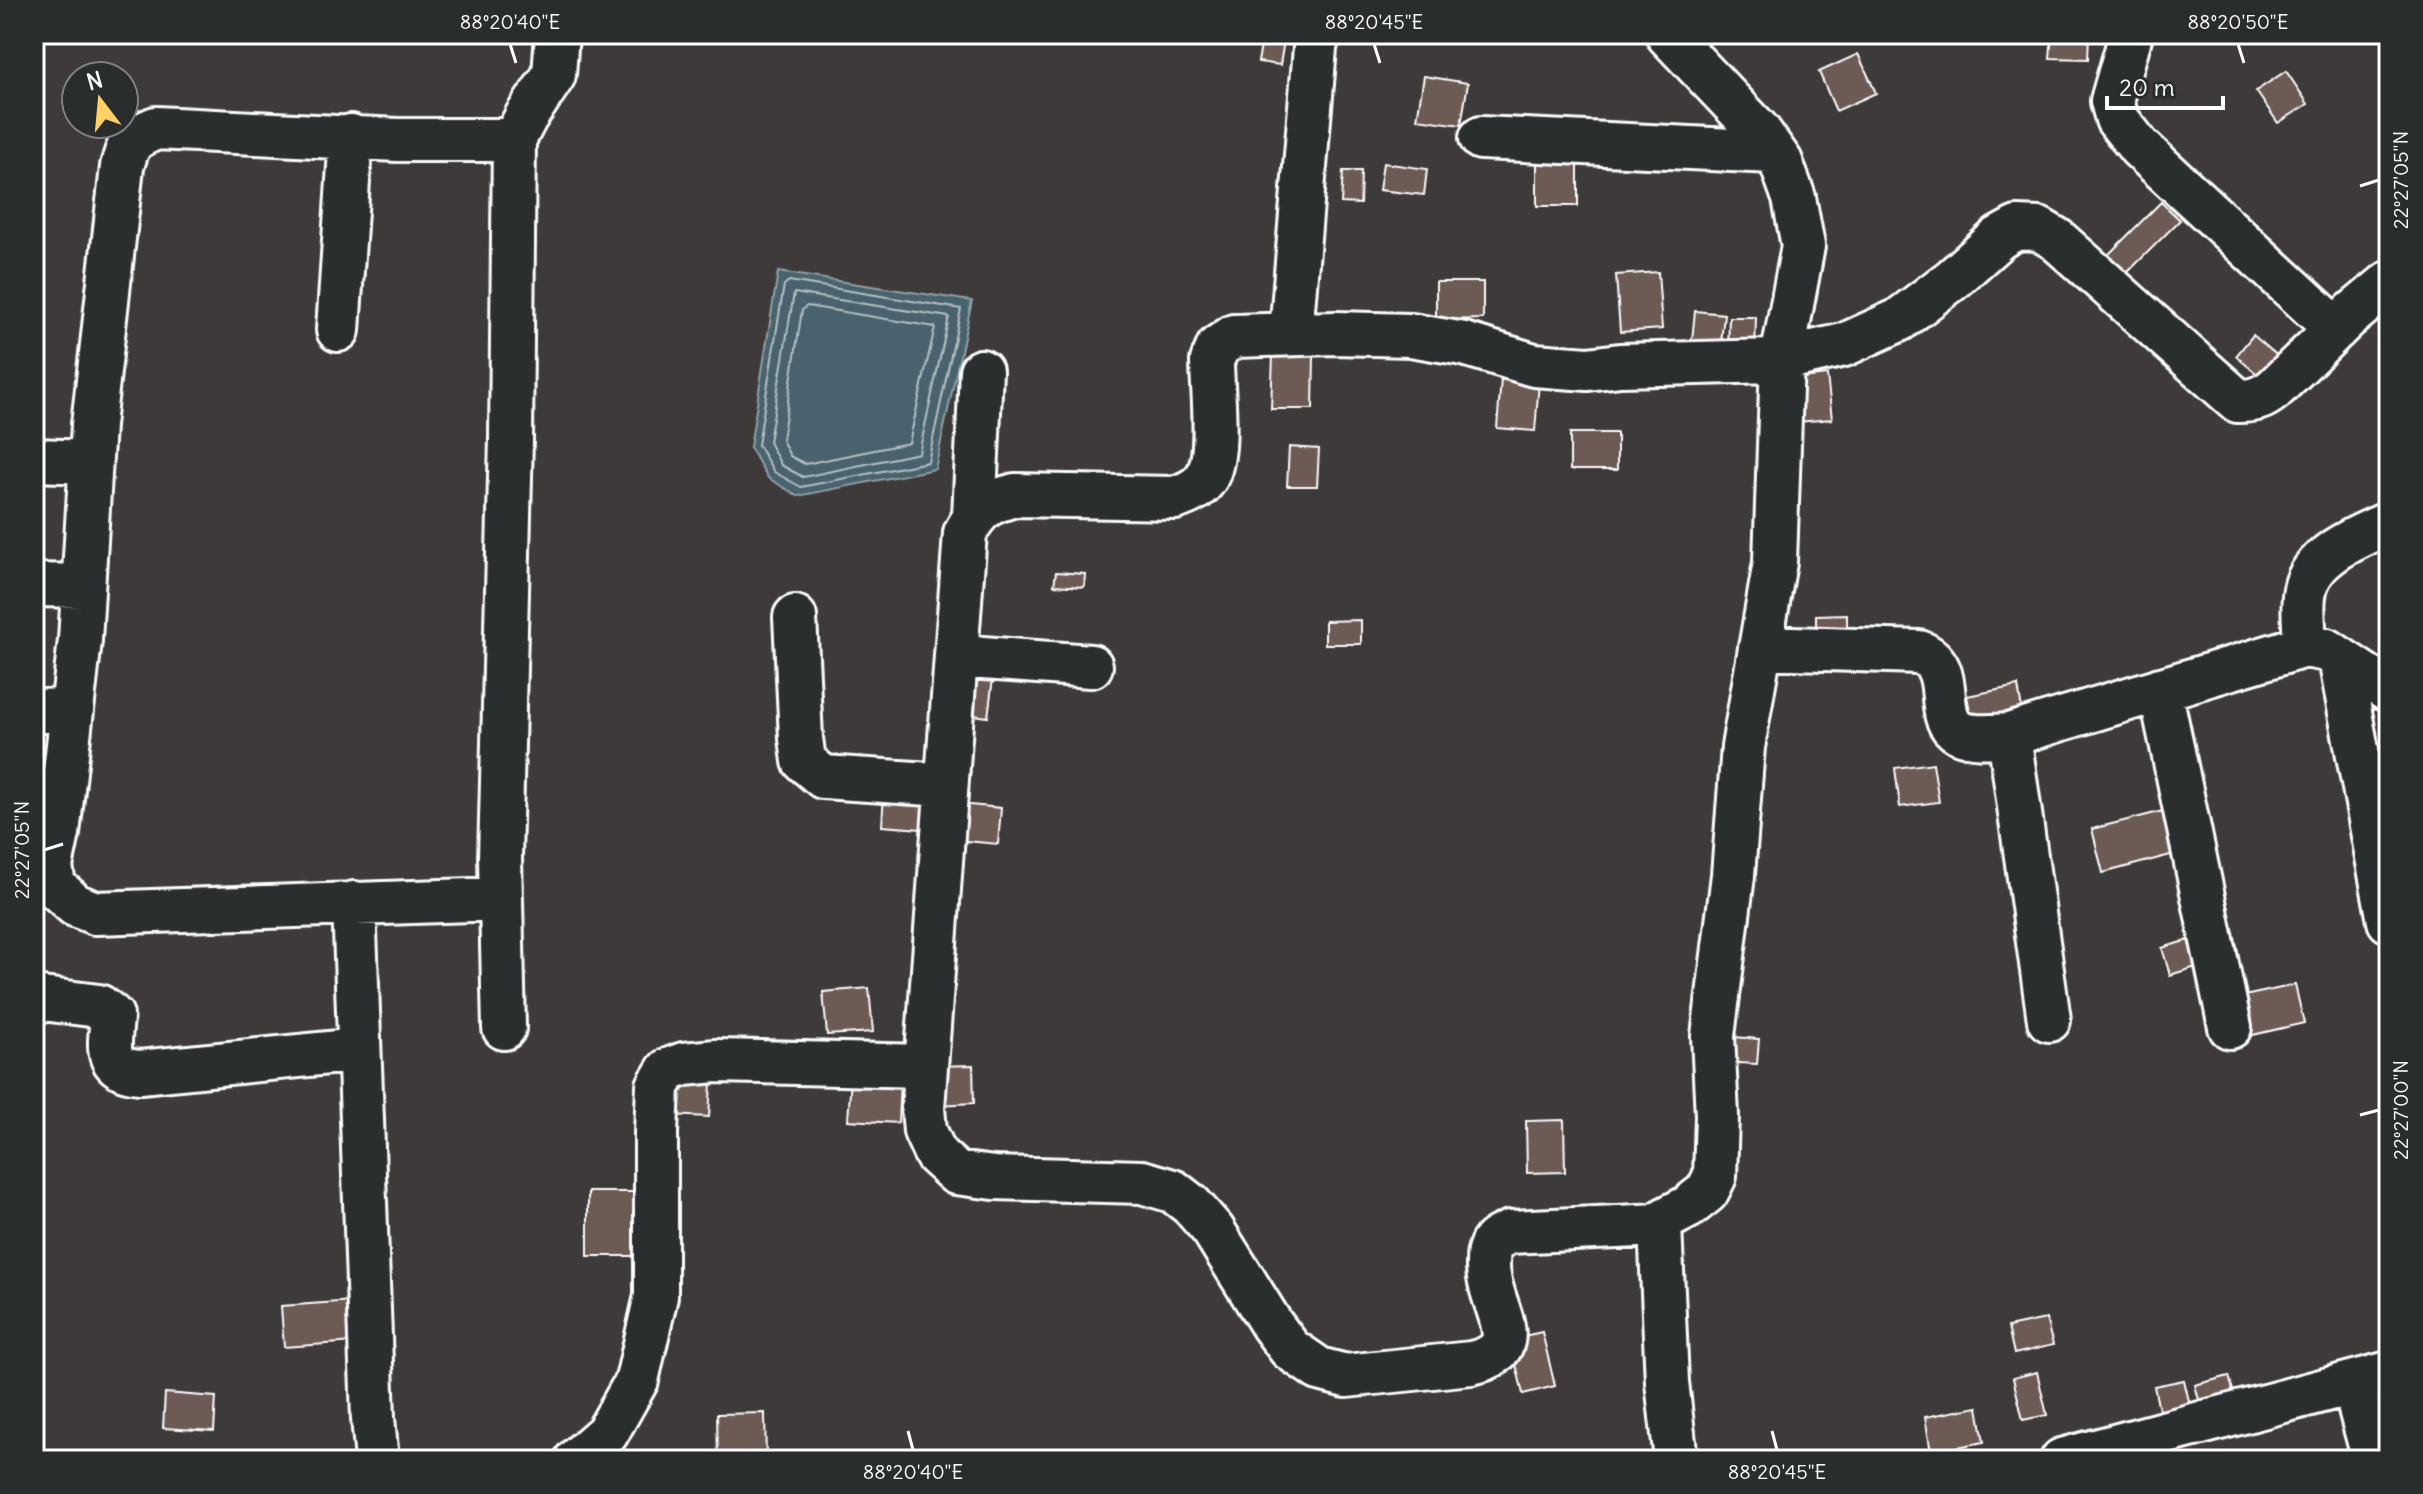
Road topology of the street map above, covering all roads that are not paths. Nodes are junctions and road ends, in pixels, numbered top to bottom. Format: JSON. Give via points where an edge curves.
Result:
{"nodes":[{"id":1,"x":557,"y":34,"type":"edge"},
{"id":2,"x":1318,"y":34,"type":"edge"},
{"id":3,"x":1667,"y":34,"type":"edge"},
{"id":4,"x":2131,"y":34,"type":"edge"},
{"id":5,"x":351,"y":136,"type":"junction"},
{"id":6,"x":1481,"y":138,"type":"dead end"},
{"id":7,"x":514,"y":140,"type":"junction"},
{"id":8,"x":1774,"y":152,"type":"junction"},
{"id":9,"x":2389,"y":283,"type":"edge"},
{"id":10,"x":2336,"y":329,"type":"junction"},
{"id":11,"x":338,"y":330,"type":"dead end"},
{"id":12,"x":1291,"y":333,"type":"junction"},
{"id":13,"x":1782,"y":359,"type":"junction"},
{"id":14,"x":981,"y":371,"type":"dead end"},
{"id":15,"x":34,"y":460,"type":"edge"},
{"id":16,"x":91,"y":462,"type":"junction"},
{"id":17,"x":974,"y":516,"type":"junction"},
{"id":18,"x":2389,"y":523,"type":"edge"},
{"id":19,"x":34,"y":585,"type":"edge"},
{"id":20,"x":83,"y":586,"type":"junction"},
{"id":21,"x":795,"y":617,"type":"dead end"},
{"id":22,"x":1760,"y":647,"type":"junction"},
{"id":23,"x":2322,"y":653,"type":"junction"},
{"id":24,"x":956,"y":656,"type":"junction"},
{"id":25,"x":1091,"y":666,"type":"dead end"},
{"id":26,"x":2160,"y":689,"type":"junction"},
{"id":27,"x":2389,"y":691,"type":"edge"},
{"id":28,"x":53,"y":710,"type":"edge"},
{"id":29,"x":2009,"y":735,"type":"junction"},
{"id":30,"x":946,"y":785,"type":"junction"},
{"id":31,"x":46,"y":833,"type":"edge"},
{"id":32,"x":501,"y":899,"type":"junction"},
{"id":33,"x":354,"y":903,"type":"junction"},
{"id":34,"x":2389,"y":921,"type":"edge"},
{"id":35,"x":34,"y":998,"type":"edge"},
{"id":36,"x":2049,"y":1020,"type":"dead end"},
{"id":37,"x":2230,"y":1027,"type":"dead end"},
{"id":38,"x":504,"y":1028,"type":"dead end"},
{"id":39,"x":359,"y":1050,"type":"junction"},
{"id":40,"x":926,"y":1066,"type":"junction"},
{"id":41,"x":1660,"y":1225,"type":"junction"},
{"id":42,"x":2371,"y":1378,"type":"edge"},
{"id":43,"x":377,"y":1460,"type":"edge"},
{"id":44,"x":576,"y":1460,"type":"edge"},
{"id":45,"x":1676,"y":1460,"type":"edge"},
{"id":46,"x":2062,"y":1460,"type":"edge"},
{"id":47,"x":2374,"y":1460,"type":"edge"}],
"edges":[{"from":1,"to":7,"type":"street","via":[[554,75]]},
{"from":2,"to":12,"type":"street"},
{"from":3,"to":8,"type":"street"},
{"from":4,"to":10,"type":"street","via":[[2112,101],[2117,119],[2139,147]]},
{"from":5,"to":7,"type":"street"},
{"from":5,"to":11,"type":"street"},
{"from":5,"to":16,"type":"street","via":[[156,128],[127,146]]},
{"from":6,"to":8,"type":"street"},
{"from":7,"to":32,"type":"street"},
{"from":8,"to":13,"type":"street","via":[[1794,198],[1803,246]]},
{"from":9,"to":10,"type":"street"},
{"from":10,"to":13,"type":"street","via":[[2262,399],[2238,401],[2056,239],[2039,229],[2017,228],[1899,320],[1844,345]]},
{"from":12,"to":13,"type":"street","via":[[1411,335],[1534,365],[1588,369]]},
{"from":12,"to":17,"type":"street","via":[[1234,336],[1218,347],[1212,361],[1214,456],[1206,478],[1192,492],[1175,498],[1015,495],[992,501]]},
{"from":13,"to":22,"type":"street","via":[[1775,562]]},
{"from":14,"to":17,"type":"street"},
{"from":15,"to":16,"type":"street"},
{"from":16,"to":20,"type":"street"},
{"from":17,"to":24,"type":"street","via":[[965,533]]},
{"from":18,"to":23,"type":"street","via":[[2311,571],[2304,592]]},
{"from":19,"to":20,"type":"street"},
{"from":20,"to":28,"type":"street","via":[[80,640]]},
{"from":21,"to":30,"type":"street","via":[[804,761],[823,777]]},
{"from":22,"to":29,"type":"street","via":[[1919,652],[1939,666],[1950,723],[1959,732]]},
{"from":22,"to":41,"type":"street","via":[[1743,747],[1713,1036],[1715,1176],[1707,1192]]},
{"from":23,"to":26,"type":"street"},
{"from":23,"to":27,"type":"street"},
{"from":23,"to":34,"type":"street"},
{"from":24,"to":25,"type":"street"},
{"from":24,"to":30,"type":"street"},
{"from":26,"to":29,"type":"street"},
{"from":26,"to":37,"type":"street"},
{"from":28,"to":31,"type":"street"},
{"from":29,"to":36,"type":"street"},
{"from":30,"to":40,"type":"street"},
{"from":31,"to":33,"type":"street","via":[[54,886],[75,905],[95,913]]},
{"from":32,"to":33,"type":"street"},
{"from":32,"to":38,"type":"street"},
{"from":33,"to":39,"type":"street"},
{"from":35,"to":39,"type":"street","via":[[108,1011],[112,1057],[126,1070]]},
{"from":39,"to":43,"type":"street"},
{"from":40,"to":41,"type":"street","via":[[925,1131],[936,1155],[956,1173],[1142,1182],[1173,1191],[1213,1230],[1290,1349],[1319,1369],[1346,1376],[1471,1363],[1499,1352],[1505,1338],[1488,1275],[1488,1253],[1494,1240],[1510,1232]]},
{"from":40,"to":44,"type":"street","via":[[716,1061],[668,1070],[658,1086],[656,1296],[637,1380],[607,1433]]},
{"from":41,"to":45,"type":"street"},
{"from":42,"to":46,"type":"street"},
{"from":42,"to":47,"type":"street"}]}
